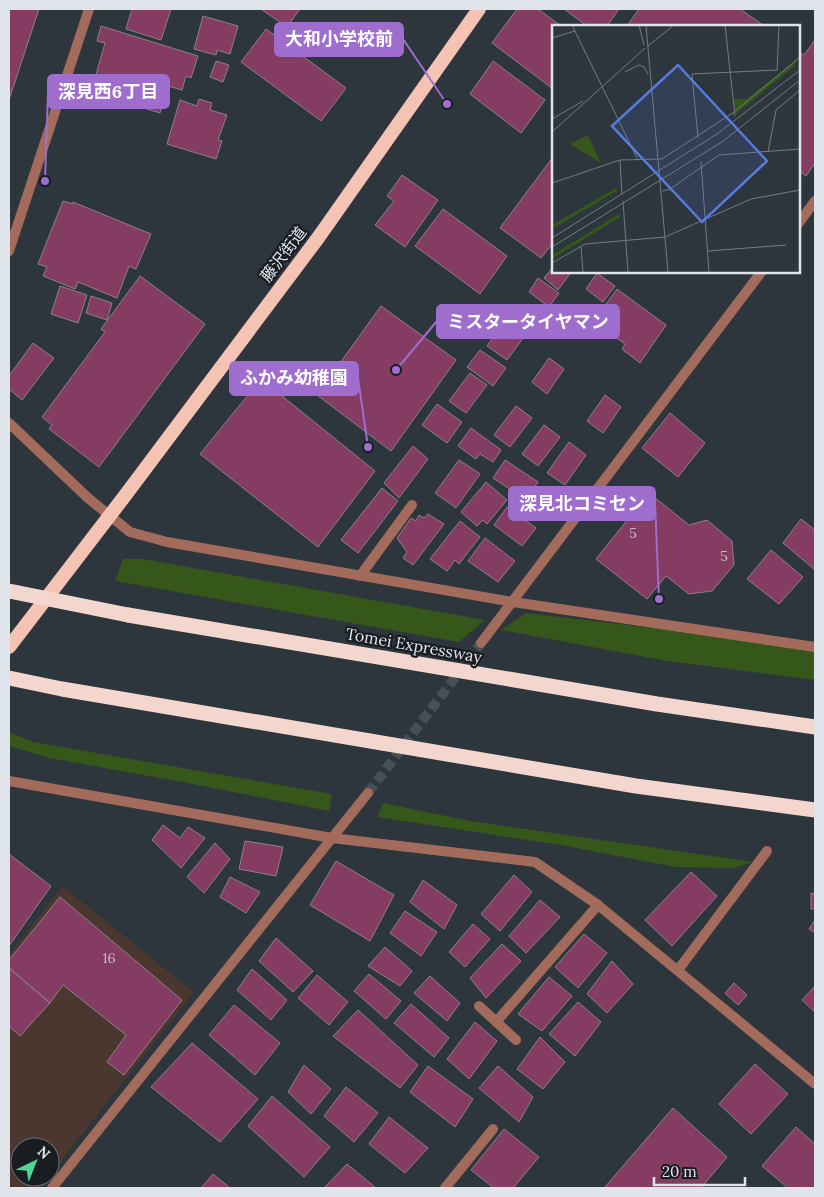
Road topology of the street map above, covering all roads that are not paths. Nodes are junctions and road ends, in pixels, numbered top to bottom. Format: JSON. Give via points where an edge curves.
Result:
{"nodes":[{"id":1,"x":89,"y":9,"type":"edge"},
{"id":2,"x":479,"y":9,"type":"edge"},
{"id":3,"x":815,"y":201,"type":"edge"},
{"id":4,"x":799,"y":223,"type":"edge"},
{"id":5,"x":9,"y":251,"type":"edge"},
{"id":6,"x":761,"y":272,"type":"edge"},
{"id":7,"x":9,"y":423,"type":"edge"},
{"id":8,"x":412,"y":505,"type":"dead end"},
{"id":9,"x":110,"y":516,"type":"junction"},
{"id":10,"x":360,"y":576,"type":"junction"},
{"id":11,"x":9,"y":591,"type":"edge"},
{"id":12,"x":513,"y":602,"type":"junction"},
{"id":13,"x":481,"y":643,"type":"tunnel mouth"},
{"id":14,"x":9,"y":647,"type":"edge"},
{"id":15,"x":815,"y":647,"type":"edge"},
{"id":16,"x":9,"y":678,"type":"edge"},
{"id":17,"x":815,"y":727,"type":"edge"},
{"id":18,"x":9,"y":781,"type":"edge"},
{"id":19,"x":368,"y":792,"type":"tunnel mouth"},
{"id":20,"x":815,"y":810,"type":"edge"},
{"id":21,"x":332,"y":838,"type":"junction"},
{"id":22,"x":767,"y":851,"type":"dead end"},
{"id":23,"x":598,"y":905,"type":"junction"},
{"id":24,"x":678,"y":970,"type":"junction"},
{"id":25,"x":479,"y":1006,"type":"dead end"},
{"id":26,"x":496,"y":1022,"type":"junction"},
{"id":27,"x":516,"y":1040,"type":"dead end"},
{"id":28,"x":815,"y":1084,"type":"edge"},
{"id":29,"x":493,"y":1129,"type":"dead end"},
{"id":30,"x":52,"y":1188,"type":"edge"},
{"id":31,"x":444,"y":1188,"type":"edge"}],
"edges":[{"from":1,"to":5,"type":"street"},
{"from":2,"to":9,"type":"highway","name":"藤沢街道","via":[[318,238]]},
{"from":3,"to":4,"type":"street"},
{"from":6,"to":12,"type":"street"},
{"from":7,"to":9,"type":"street"},
{"from":8,"to":10,"type":"street"},
{"from":9,"to":10,"type":"street","via":[[130,532],[167,542]]},
{"from":9,"to":14,"type":"highway","name":"藤沢街道"},
{"from":10,"to":12,"type":"street"},
{"from":11,"to":17,"type":"highway","name":"Tomei Expressway","bridge":true,"via":[[128,615],[658,704]]},
{"from":12,"to":13,"type":"street"},
{"from":12,"to":15,"type":"street"},
{"from":16,"to":20,"type":"highway","via":[[636,786]]},
{"from":18,"to":21,"type":"street"},
{"from":19,"to":21,"type":"street"},
{"from":21,"to":23,"type":"street","via":[[535,862]]},
{"from":21,"to":30,"type":"street"},
{"from":22,"to":24,"type":"street"},
{"from":23,"to":24,"type":"street"},
{"from":23,"to":26,"type":"street"},
{"from":24,"to":28,"type":"street"},
{"from":25,"to":26,"type":"street"},
{"from":26,"to":27,"type":"street"},
{"from":29,"to":31,"type":"street"}]}
